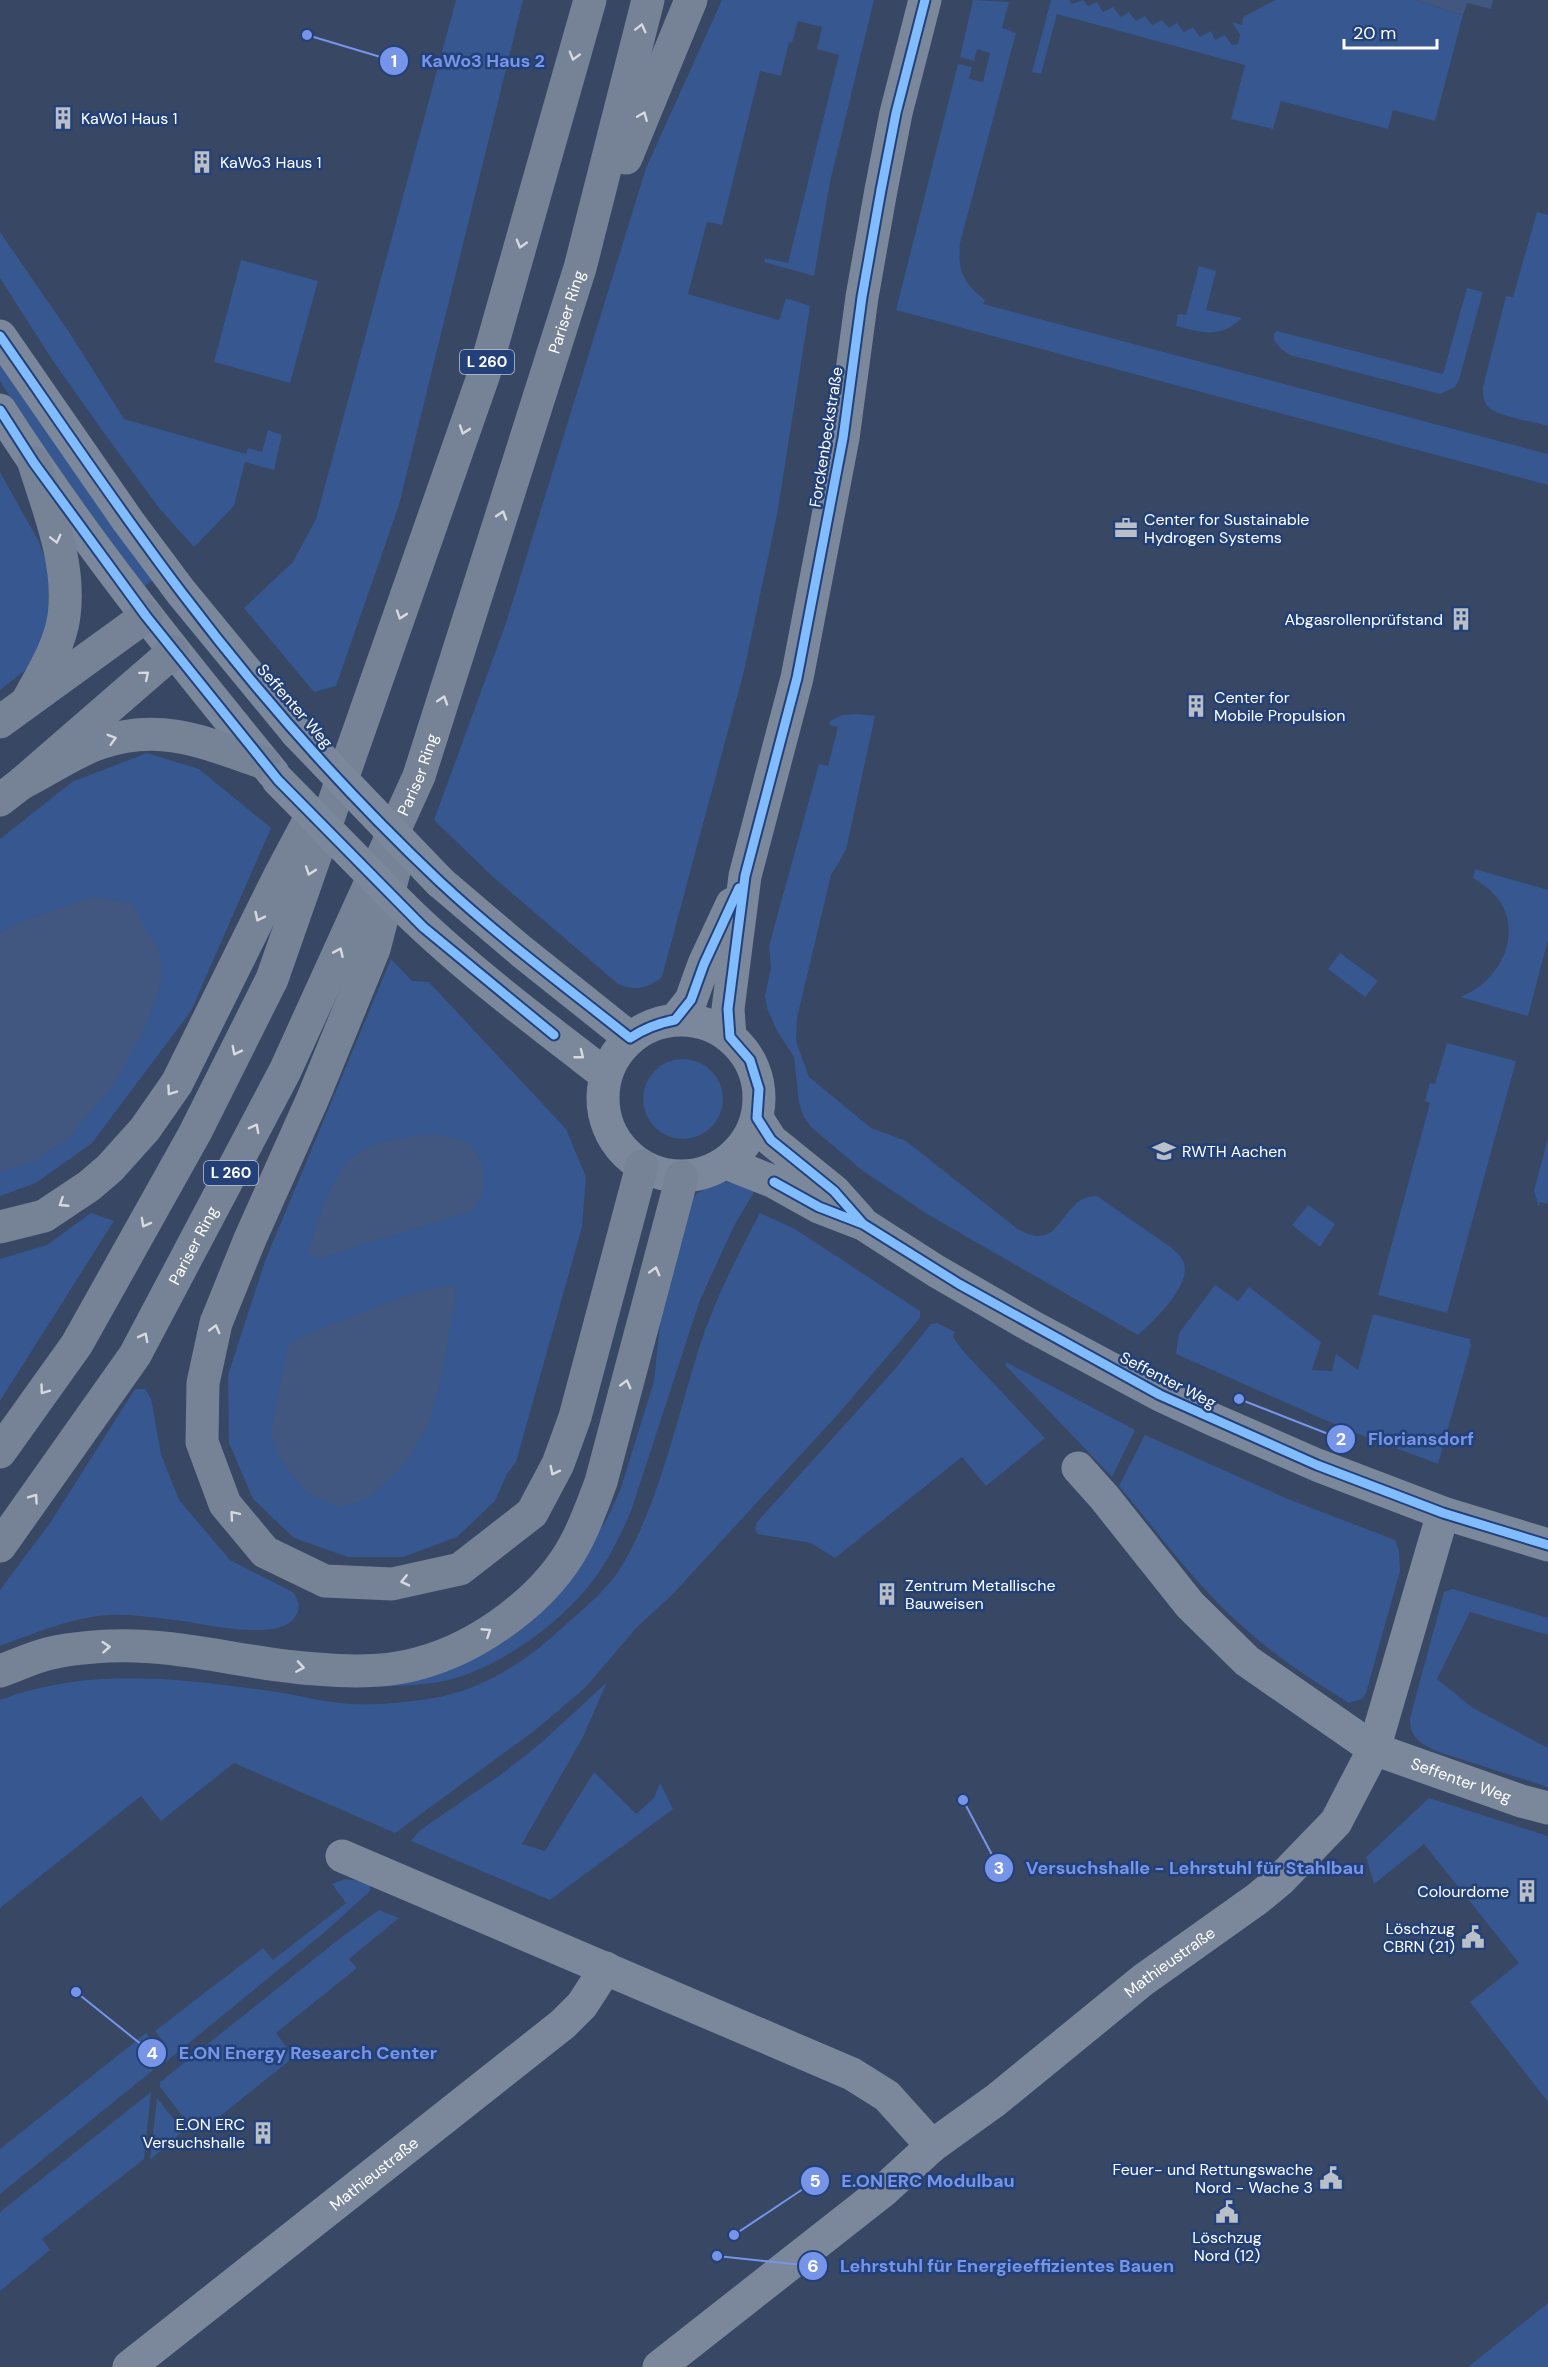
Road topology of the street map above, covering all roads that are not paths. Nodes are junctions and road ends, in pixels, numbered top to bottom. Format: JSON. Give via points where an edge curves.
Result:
{"nodes":[{"id":1,"x":590,"y":0,"type":"edge"},
{"id":2,"x":648,"y":0,"type":"edge"},
{"id":3,"x":691,"y":0,"type":"edge"},
{"id":4,"x":925,"y":0,"type":"edge"},
{"id":5,"x":580,"y":268,"type":"junction"},
{"id":6,"x":0,"y":336,"type":"edge"},
{"id":7,"x":0,"y":410,"type":"edge"},
{"id":8,"x":34,"y":463,"type":"junction"},
{"id":9,"x":181,"y":592,"type":"junction"},
{"id":10,"x":146,"y":616,"type":"junction"},
{"id":11,"x":208,"y":627,"type":"junction"},
{"id":12,"x":173,"y":652,"type":"junction"},
{"id":13,"x":28,"y":700,"type":"junction"},
{"id":14,"x":365,"y":717,"type":"junction"},
{"id":15,"x":0,"y":722,"type":"edge"},
{"id":16,"x":271,"y":771,"type":"junction"},
{"id":17,"x":419,"y":776,"type":"junction"},
{"id":18,"x":11,"y":792,"type":"edge"},
{"id":19,"x":745,"y":876,"type":"junction"},
{"id":20,"x":675,"y":1020,"type":"junction"},
{"id":21,"x":730,"y":1037,"type":"junction"},
{"id":22,"x":630,"y":1038,"type":"junction"},
{"id":23,"x":606,"y":1075,"type":"junction"},
{"id":24,"x":758,"y":1118,"type":"junction"},
{"id":25,"x":726,"y":1163,"type":"junction"},
{"id":26,"x":642,"y":1166,"type":"junction"},
{"id":27,"x":682,"y":1177,"type":"junction"},
{"id":28,"x":863,"y":1224,"type":"junction"},
{"id":29,"x":0,"y":1227,"type":"edge"},
{"id":30,"x":0,"y":1452,"type":"edge"},
{"id":31,"x":1078,"y":1468,"type":"dead end"},
{"id":32,"x":1443,"y":1513,"type":"junction"},
{"id":33,"x":1548,"y":1545,"type":"edge"},
{"id":34,"x":0,"y":1546,"type":"edge"},
{"id":35,"x":0,"y":1671,"type":"edge"},
{"id":36,"x":1374,"y":1749,"type":"junction"},
{"id":37,"x":1548,"y":1808,"type":"edge"},
{"id":38,"x":342,"y":1856,"type":"dead end"},
{"id":39,"x":606,"y":1968,"type":"junction"},
{"id":40,"x":932,"y":2146,"type":"junction"},
{"id":41,"x":129,"y":2367,"type":"edge"},
{"id":42,"x":659,"y":2367,"type":"edge"}],
"edges":[{"from":1,"to":14,"type":"highway","number":"L 260","one_way":true,"via":[[484,374]]},
{"from":5,"to":2,"type":"highway","name":"Pariser Ring","number":"L 260","one_way":true},
{"from":5,"to":3,"type":"highway","one_way":true},
{"from":4,"to":19,"type":"street","name":"Forckenbeckstraße","via":[[881,190],[843,438],[797,678]]},
{"from":17,"to":5,"type":"highway","name":"Pariser Ring","number":"L 260","one_way":true},
{"from":6,"to":9,"type":"street","name":"Seffenter Weg"},
{"from":7,"to":8,"type":"street"},
{"from":8,"to":10,"type":"street"},
{"from":8,"to":13,"type":"highway","one_way":true,"via":[[64,570],[64,616],[51,657]]},
{"from":9,"to":10,"type":"street"},
{"from":9,"to":11,"type":"street","name":"Seffenter Weg"},
{"from":10,"to":12,"type":"street"},
{"from":10,"to":13,"type":"highway"},
{"from":11,"to":12,"type":"street"},
{"from":11,"to":22,"type":"street","name":"Seffenter Weg","bridge":true,"via":[[297,733],[440,882]]},
{"from":12,"to":16,"type":"street"},
{"from":18,"to":12,"type":"highway","one_way":true},
{"from":13,"to":15,"type":"highway"},
{"from":14,"to":29,"type":"highway","one_way":true,"via":[[279,877],[177,1083],[145,1129],[89,1186],[44,1216]]},
{"from":14,"to":30,"type":"highway","number":"L 260","one_way":true,"via":[[272,979],[195,1133],[77,1344]]},
{"from":18,"to":16,"type":"highway","one_way":true,"via":[[97,743],[153,732],[185,737]]},
{"from":16,"to":23,"type":"street","one_way":true,"bridge":true,"via":[[423,927]]},
{"from":26,"to":17,"type":"highway","one_way":true,"via":[[576,1417],[558,1464],[532,1513],[460,1569],[392,1584],[325,1581],[265,1552],[225,1504],[202,1442],[203,1383],[216,1323],[374,949]]},
{"from":34,"to":17,"type":"highway","name":"Pariser Ring","number":"L 260","one_way":true,"via":[[135,1355],[285,1071]]},
{"from":19,"to":20,"type":"street","name":"Forckenbeckstraße","via":[[690,1000]]},
{"from":19,"to":21,"type":"street","name":"Forckenbeckstraße","via":[[728,1009]]},
{"from":20,"to":21,"type":"street","via":[[704,1023]]},
{"from":20,"to":22,"type":"street","via":[[651,1026]]},
{"from":21,"to":24,"type":"street","via":[[750,1060],[759,1089]]},
{"from":22,"to":23,"type":"street"},
{"from":23,"to":26,"type":"street","via":[[603,1101],[608,1127],[622,1149]]},
{"from":24,"to":25,"type":"street","via":[[746,1143]]},
{"from":24,"to":28,"type":"street","name":"Seffenter Weg","via":[[771,1140],[834,1191]]},
{"from":25,"to":27,"type":"street","via":[[705,1173]]},
{"from":25,"to":28,"type":"street","name":"Seffenter Weg","via":[[774,1182],[819,1208]]},
{"from":26,"to":27,"type":"street"},
{"from":35,"to":27,"type":"highway","one_way":true,"via":[[48,1654],[110,1646],[179,1650],[315,1669],[371,1671],[420,1664],[466,1646],[501,1623],[553,1576],[574,1546],[589,1514],[601,1482]]},
{"from":28,"to":32,"type":"street","name":"Seffenter Weg","via":[[1033,1327],[1160,1395],[1317,1465]]},
{"from":31,"to":36,"type":"street","name":"Seffenter Weg","via":[[1190,1605],[1247,1661]]},
{"from":32,"to":33,"type":"street","name":"Seffenter Weg"},
{"from":32,"to":36,"type":"street"},
{"from":36,"to":37,"type":"street","name":"Seffenter Weg"},
{"from":36,"to":40,"type":"street","name":"Mathieustraße","via":[[1336,1822],[1280,1880],[1143,1980],[996,2100]]},
{"from":38,"to":39,"type":"street"},
{"from":39,"to":40,"type":"street","via":[[852,2074],[887,2096]]},
{"from":39,"to":41,"type":"street","name":"Mathieustraße","via":[[582,2005],[563,2024]]},
{"from":40,"to":42,"type":"street","name":"Mathieustraße","via":[[883,2191]]}]}
